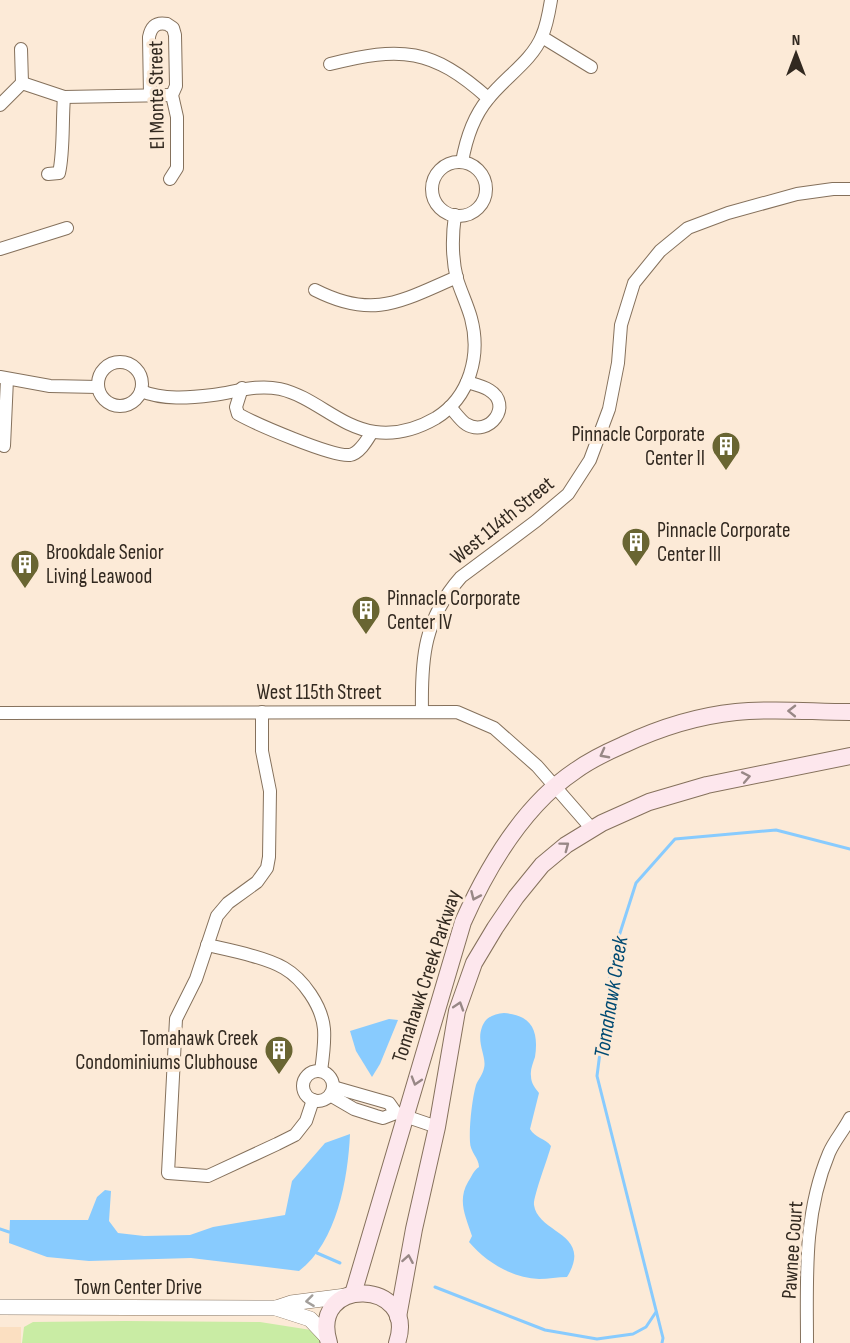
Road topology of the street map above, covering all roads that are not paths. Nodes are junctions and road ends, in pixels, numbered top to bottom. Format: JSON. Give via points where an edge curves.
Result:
{"nodes":[{"id":1,"x":550,"y":0,"type":"edge"},
{"id":2,"x":542,"y":37,"type":"junction"},
{"id":3,"x":21,"y":49,"type":"dead end"},
{"id":4,"x":330,"y":63,"type":"dead end"},
{"id":5,"x":591,"y":67,"type":"dead end"},
{"id":6,"x":22,"y":83,"type":"junction"},
{"id":7,"x":150,"y":95,"type":"junction"},
{"id":8,"x":172,"y":95,"type":"junction"},
{"id":9,"x":64,"y":97,"type":"junction"},
{"id":10,"x":488,"y":98,"type":"junction"},
{"id":11,"x":0,"y":105,"type":"edge"},
{"id":12,"x":462,"y":162,"type":"junction"},
{"id":13,"x":48,"y":174,"type":"dead end"},
{"id":14,"x":170,"y":179,"type":"dead end"},
{"id":15,"x":850,"y":189,"type":"edge"},
{"id":16,"x":455,"y":215,"type":"junction"},
{"id":17,"x":67,"y":228,"type":"dead end"},
{"id":18,"x":0,"y":249,"type":"edge"},
{"id":19,"x":457,"y":277,"type":"junction"},
{"id":20,"x":315,"y":290,"type":"dead end"},
{"id":21,"x":4,"y":378,"type":"edge"},
{"id":22,"x":467,"y":382,"type":"junction"},
{"id":23,"x":98,"y":387,"type":"junction"},
{"id":24,"x":242,"y":388,"type":"junction"},
{"id":25,"x":141,"y":391,"type":"junction"},
{"id":26,"x":450,"y":406,"type":"junction"},
{"id":27,"x":372,"y":432,"type":"junction"},
{"id":28,"x":4,"y":446,"type":"dead end"},
{"id":29,"x":422,"y":711,"type":"junction"},
{"id":30,"x":262,"y":712,"type":"junction"},
{"id":31,"x":850,"y":712,"type":"edge"},
{"id":32,"x":0,"y":713,"type":"edge"},
{"id":33,"x":850,"y":756,"type":"edge"},
{"id":34,"x":556,"y":786,"type":"junction"},
{"id":35,"x":592,"y":829,"type":"junction"},
{"id":36,"x":207,"y":945,"type":"junction"},
{"id":37,"x":321,"y":1071,"type":"junction"},
{"id":38,"x":332,"y":1091,"type":"junction"},
{"id":39,"x":313,"y":1100,"type":"junction"},
{"id":40,"x":401,"y":1115,"type":"junction"},
{"id":41,"x":850,"y":1118,"type":"edge"},
{"id":42,"x":437,"y":1127,"type":"junction"},
{"id":43,"x":847,"y":1135,"type":"edge"},
{"id":44,"x":349,"y":1295,"type":"junction"},
{"id":45,"x":0,"y":1307,"type":"edge"},
{"id":46,"x":276,"y":1308,"type":"junction"},
{"id":47,"x":398,"y":1317,"type":"junction"},
{"id":48,"x":328,"y":1339,"type":"edge"},
{"id":49,"x":397,"y":1343,"type":"edge"},
{"id":50,"x":807,"y":1343,"type":"edge"}],
"edges":[{"from":1,"to":2,"type":"street"},
{"from":2,"to":5,"type":"street"},
{"from":2,"to":10,"type":"street"},
{"from":3,"to":6,"type":"street"},
{"from":4,"to":10,"type":"street","via":[[382,53],[434,60],[458,73]]},
{"from":6,"to":9,"type":"street"},
{"from":6,"to":11,"type":"street"},
{"from":7,"to":8,"type":"street"},
{"from":7,"to":8,"type":"street","name":"El Monte Street","via":[[149,37],[151,29],[161,23],[173,28],[175,34],[176,86]]},
{"from":7,"to":9,"type":"street"},
{"from":8,"to":14,"type":"street","name":"El Monte Street","via":[[177,117],[177,168]]},
{"from":9,"to":13,"type":"street","via":[[62,163],[59,173]]},
{"from":10,"to":12,"type":"street","via":[[473,122]]},
{"from":12,"to":16,"type":"street","via":[[440,170],[432,185],[440,208]]},
{"from":12,"to":16,"type":"street","via":[[480,172],[486,189],[473,212]]},
{"from":15,"to":29,"type":"street","name":"West 114th Street","via":[[798,194],[728,213],[688,228],[660,251],[634,283],[621,325],[609,409],[591,460],[568,494],[452,588],[427,634]]},
{"from":16,"to":19,"type":"street"},
{"from":17,"to":18,"type":"street"},
{"from":19,"to":20,"type":"street","via":[[401,301],[367,306],[345,303]]},
{"from":19,"to":22,"type":"street","via":[[475,339]]},
{"from":21,"to":23,"type":"street","via":[[50,386]]},
{"from":21,"to":28,"type":"street"},
{"from":22,"to":26,"type":"street"},
{"from":22,"to":26,"type":"street","via":[[494,393],[500,405],[495,420],[488,426],[466,424]]},
{"from":23,"to":25,"type":"street","via":[[104,400],[116,406],[130,404]]},
{"from":23,"to":25,"type":"street","via":[[106,367],[120,362],[139,373]]},
{"from":24,"to":25,"type":"street","via":[[186,397],[154,396]]},
{"from":24,"to":27,"type":"street","via":[[289,391],[340,420]]},
{"from":24,"to":27,"type":"street","via":[[236,407],[238,414],[304,442],[348,455],[357,452]]},
{"from":26,"to":27,"type":"street","via":[[410,430],[395,434]]},
{"from":29,"to":30,"type":"street","name":"West 115th Street"},
{"from":29,"to":34,"type":"street","name":"West 115th Street","via":[[457,712],[494,728]]},
{"from":30,"to":32,"type":"street","name":"West 115th Street"},
{"from":30,"to":36,"type":"street","via":[[262,751],[270,791],[267,868],[257,882],[217,916]]},
{"from":31,"to":34,"type":"main road","name":"Tomahawk Creek Parkway","one_way":true,"via":[[750,711],[696,719],[648,733],[574,771]]},
{"from":35,"to":33,"type":"main road","name":"Tomahawk Creek Parkway","one_way":true,"via":[[648,802],[707,785]]},
{"from":34,"to":35,"type":"street","name":"West 115th Street"},
{"from":34,"to":40,"type":"main road","name":"Tomahawk Creek Parkway","one_way":true,"via":[[526,817],[481,883],[463,922]]},
{"from":42,"to":35,"type":"main road","name":"Tomahawk Creek Parkway","one_way":true,"via":[[457,1011],[474,963],[542,865]]},
{"from":36,"to":37,"type":"street","via":[[282,966],[301,980],[324,1027]]},
{"from":36,"to":39,"type":"street","via":[[176,1019],[168,1173],[208,1176],[278,1144],[295,1135],[306,1121]]},
{"from":37,"to":38,"type":"street","via":[[332,1078]]},
{"from":37,"to":39,"type":"street","via":[[311,1072],[304,1080],[303,1090]]},
{"from":38,"to":39,"type":"street","via":[[322,1100]]},
{"from":38,"to":40,"type":"street","via":[[389,1103]]},
{"from":40,"to":42,"type":"street"},
{"from":40,"to":44,"type":"main road","name":"Tomahawk Creek Parkway"},
{"from":41,"to":43,"type":"street","name":"Pawnee Court"},
{"from":47,"to":42,"type":"main road","name":"Tomahawk Creek Parkway","one_way":true},
{"from":43,"to":50,"type":"street","name":"Pawnee Court","via":[[830,1150],[816,1186],[810,1217]]},
{"from":44,"to":46,"type":"street","name":"Town Center Drive","one_way":true},
{"from":44,"to":47,"type":"main road","via":[[366,1292],[380,1296]]},
{"from":44,"to":48,"type":"main road","via":[[331,1310],[326,1322]]},
{"from":45,"to":46,"type":"street","name":"Town Center Drive"},
{"from":46,"to":48,"type":"street","name":"Town Center Drive","via":[[310,1319]]},
{"from":47,"to":49,"type":"main road","name":"Tomahawk Creek Parkway"}]}
